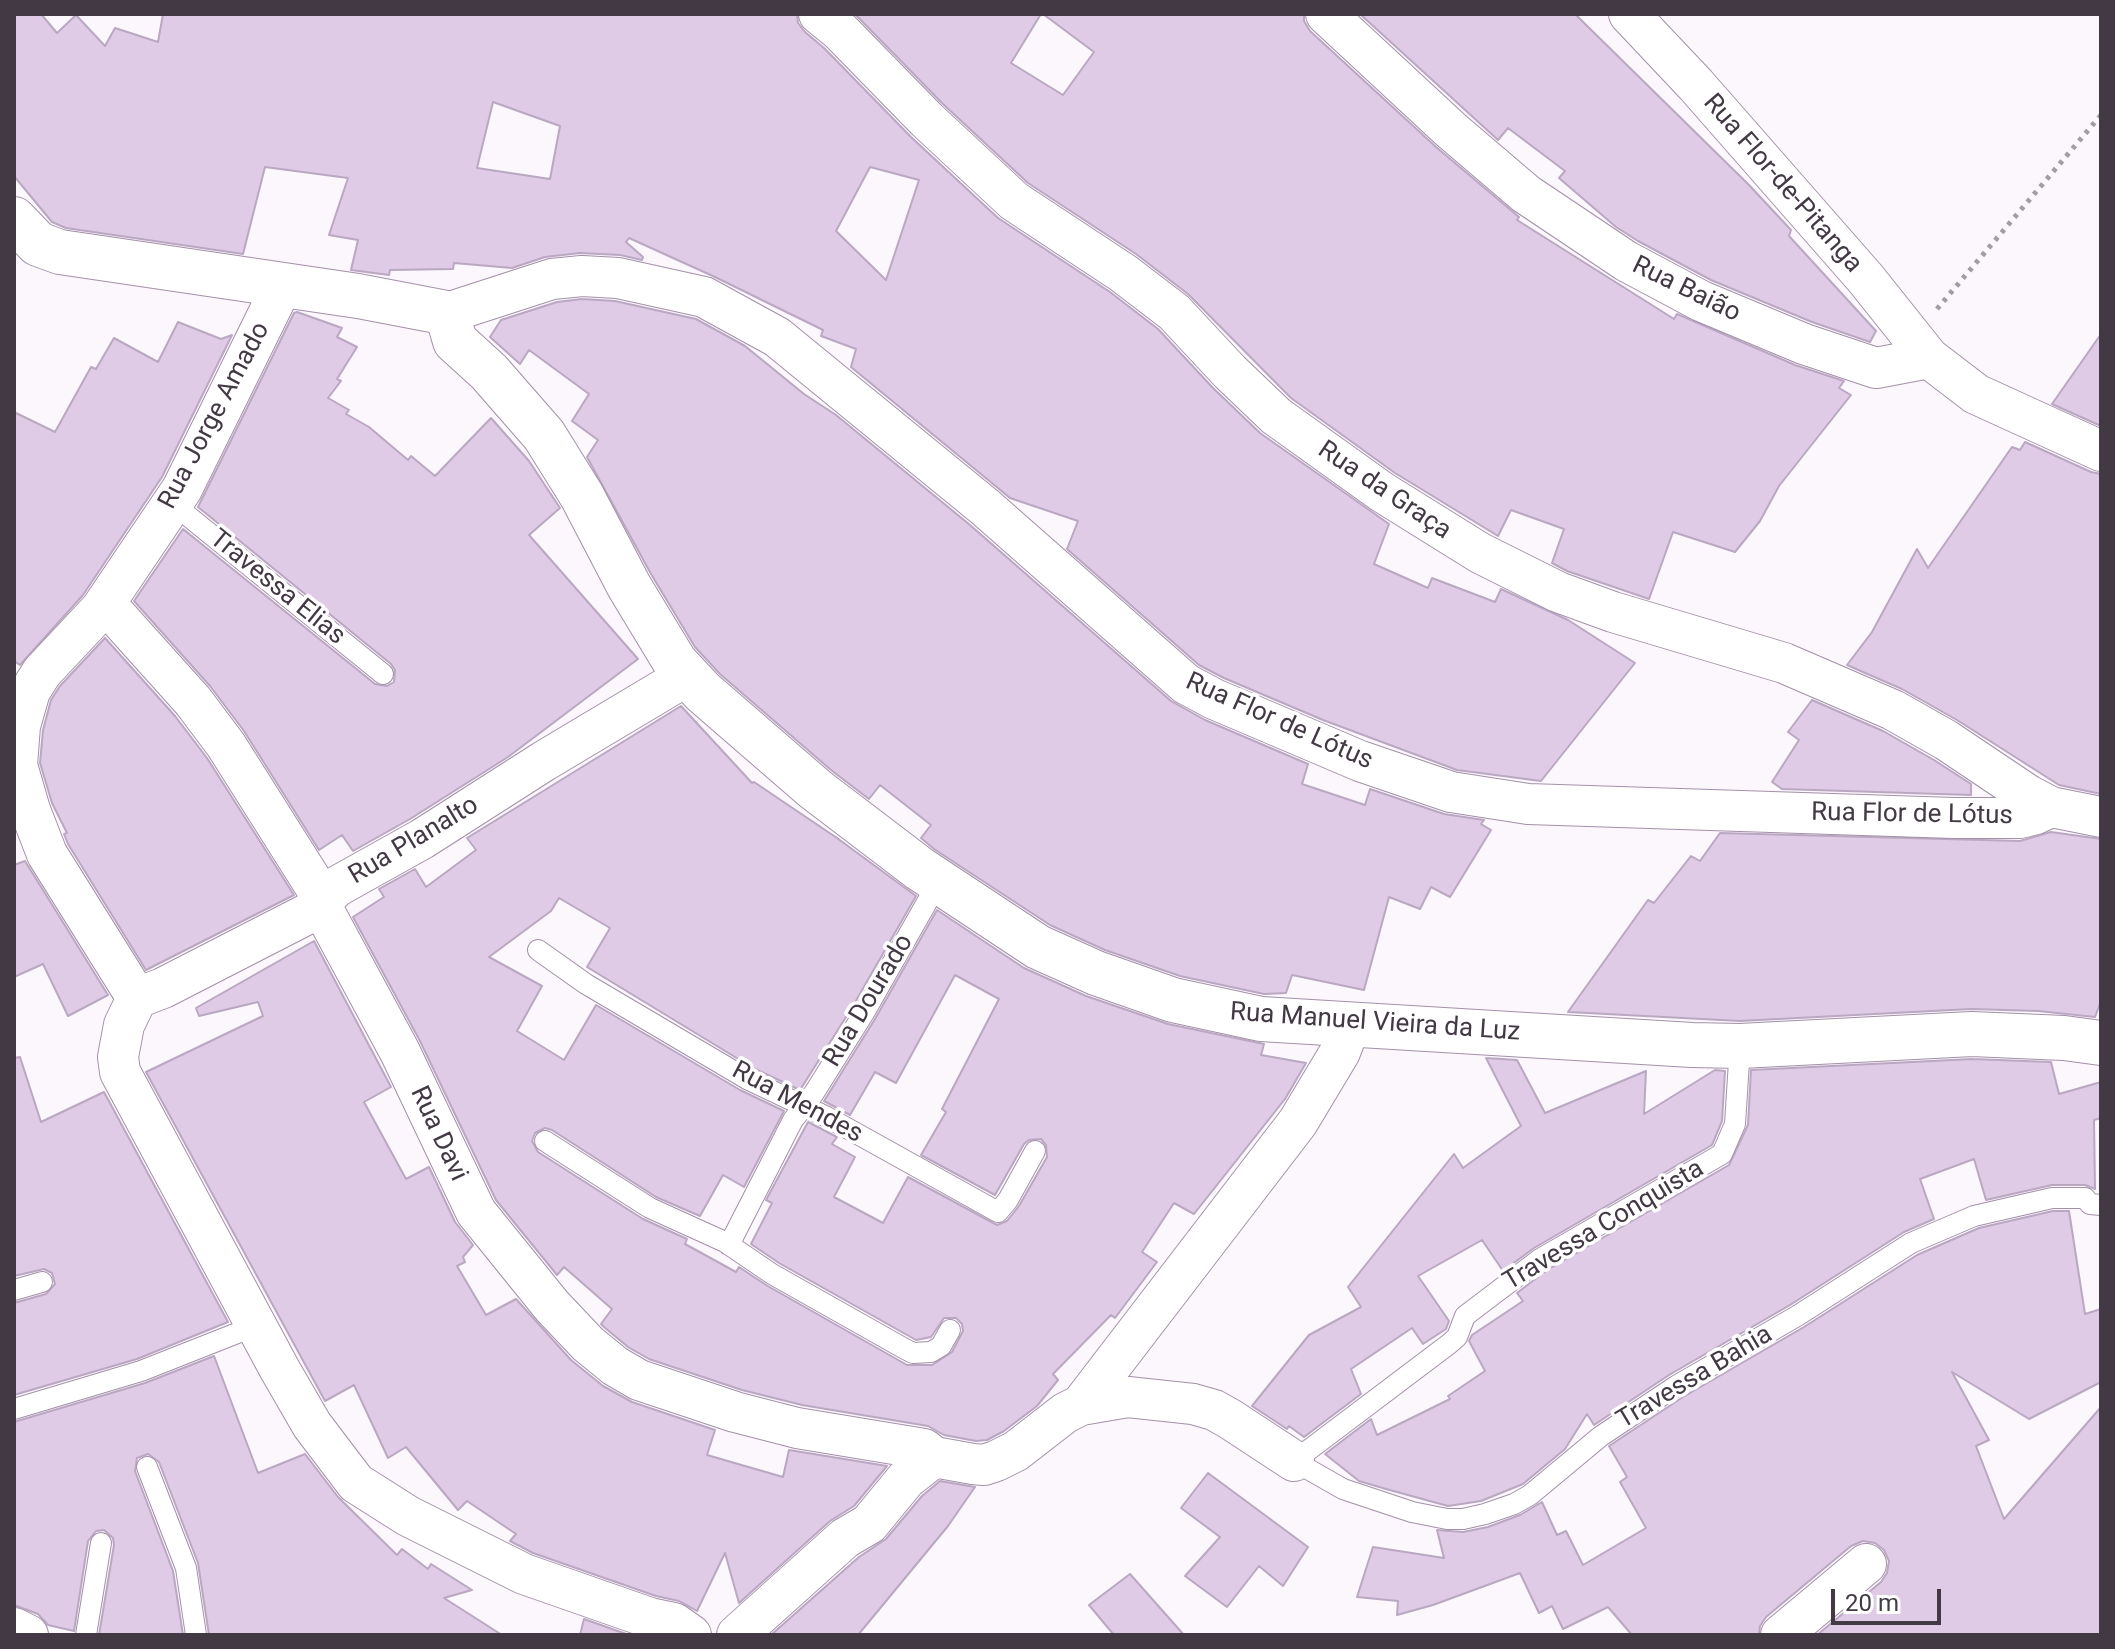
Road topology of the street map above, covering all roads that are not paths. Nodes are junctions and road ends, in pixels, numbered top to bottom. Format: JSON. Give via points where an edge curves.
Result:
{"nodes":[{"id":1,"x":819,"y":14,"type":"edge"},
{"id":2,"x":1326,"y":14,"type":"edge"},
{"id":3,"x":1629,"y":14,"type":"edge"},
{"id":4,"x":14,"y":219,"type":"edge"},
{"id":5,"x":282,"y":286,"type":"junction"},
{"id":6,"x":447,"y":313,"type":"junction"},
{"id":7,"x":1921,"y":348,"type":"junction"},
{"id":8,"x":2101,"y":451,"type":"edge"},
{"id":9,"x":172,"y":503,"type":"junction"},
{"id":10,"x":105,"y":603,"type":"junction"},
{"id":11,"x":383,"y":674,"type":"dead end"},
{"id":12,"x":688,"y":675,"type":"junction"},
{"id":13,"x":2051,"y":807,"type":"junction"},
{"id":14,"x":2101,"y":817,"type":"edge"},
{"id":15,"x":939,"y":881,"type":"junction"},
{"id":16,"x":321,"y":903,"type":"junction"},
{"id":17,"x":538,"y":950,"type":"dead end"},
{"id":18,"x":137,"y":998,"type":"junction"},
{"id":19,"x":1351,"y":1023,"type":"junction"},
{"id":20,"x":2101,"y":1043,"type":"edge"},
{"id":21,"x":1740,"y":1046,"type":"junction"},
{"id":22,"x":803,"y":1106,"type":"junction"},
{"id":23,"x":545,"y":1141,"type":"dead end"},
{"id":24,"x":1035,"y":1151,"type":"dead end"},
{"id":25,"x":2101,"y":1205,"type":"edge"},
{"id":26,"x":729,"y":1245,"type":"junction"},
{"id":27,"x":42,"y":1282,"type":"dead end"},
{"id":28,"x":14,"y":1290,"type":"edge"},
{"id":29,"x":255,"y":1326,"type":"junction"},
{"id":30,"x":950,"y":1330,"type":"dead end"},
{"id":31,"x":1081,"y":1405,"type":"junction"},
{"id":32,"x":14,"y":1409,"type":"edge"},
{"id":33,"x":934,"y":1457,"type":"junction"},
{"id":34,"x":1294,"y":1461,"type":"junction"},
{"id":35,"x":147,"y":1467,"type":"dead end"},
{"id":36,"x":101,"y":1543,"type":"dead end"},
{"id":37,"x":1866,"y":1564,"type":"dead end"},
{"id":38,"x":14,"y":1628,"type":"edge"},
{"id":39,"x":28,"y":1635,"type":"edge"},
{"id":40,"x":86,"y":1635,"type":"edge"},
{"id":41,"x":196,"y":1635,"type":"edge"},
{"id":42,"x":691,"y":1635,"type":"edge"},
{"id":43,"x":737,"y":1635,"type":"edge"},
{"id":44,"x":1781,"y":1635,"type":"edge"}],
"edges":[{"from":1,"to":13,"type":"street","name":"Rua da Graça","via":[[1014,201],[1174,312],[1276,416],[1382,492],[1480,553],[1558,592],[1784,663],[1893,710]]},
{"from":2,"to":7,"type":"street","name":"Rua Baião","via":[[1526,194],[1626,261],[1701,301],[1876,368]]},
{"from":3,"to":7,"type":"street","name":"Rua Flor-de-Pitanga"},
{"from":4,"to":5,"type":"street","via":[[38,244],[60,252]]},
{"from":5,"to":6,"type":"street"},
{"from":5,"to":9,"type":"street","name":"Rua Jorge Amado"},
{"from":6,"to":12,"type":"street","name":"Rua Manuel Vieira da Luz","via":[[455,341],[544,435],[629,586]]},
{"from":6,"to":13,"type":"street","name":"Rua Flor de Lótus","via":[[552,279],[582,276],[618,278],[704,297],[777,337],[985,507],[1186,684],[1360,761],[1451,792],[1528,804],[1885,817],[2020,818]]},
{"from":7,"to":8,"type":"street","via":[[1976,394]]},
{"from":9,"to":10,"type":"street","name":"Rua Jorge Amado"},
{"from":9,"to":11,"type":"lane","name":"Travessa Elias"},
{"from":10,"to":16,"type":"street","name":"Rua Davi","via":[[226,745]]},
{"from":10,"to":18,"type":"street","name":"Rua Jorge Amado","via":[[30,691],[17,765],[47,854]]},
{"from":12,"to":15,"type":"street","name":"Rua Manuel Vieira da Luz","via":[[815,789]]},
{"from":12,"to":16,"type":"street","name":"Rua Planalto","via":[[336,887]]},
{"from":13,"to":14,"type":"street","name":"Rua Flor de Lótus"},
{"from":15,"to":19,"type":"street","name":"Rua Manuel Vieira da Luz","via":[[1038,947],[1152,993],[1261,1019]]},
{"from":15,"to":22,"type":"lane","name":"Rua Dourado","via":[[864,1013]]},
{"from":16,"to":18,"type":"street","name":"Rua Planalto"},
{"from":16,"to":33,"type":"street","name":"Rua Davi","via":[[476,1212],[588,1344],[639,1380],[735,1412],[924,1449]]},
{"from":17,"to":22,"type":"lane","name":"Rua Mendes","via":[[653,1024]]},
{"from":18,"to":29,"type":"street","via":[[124,1025],[120,1072]]},
{"from":19,"to":21,"type":"street","name":"Rua Manuel Vieira da Luz"},
{"from":19,"to":31,"type":"street","via":[[1298,1122]]},
{"from":20,"to":21,"type":"street","name":"Rua Manuel Vieira da Luz","via":[[1972,1034]]},
{"from":21,"to":34,"type":"lane","name":"Travessa Conquista","via":[[1735,1124],[1722,1154],[1540,1259],[1465,1316],[1449,1344]]},
{"from":22,"to":24,"type":"lane","name":"Rua Mendes","via":[[998,1212]]},
{"from":22,"to":26,"type":"lane","name":"Rua Dourado"},
{"from":23,"to":26,"type":"lane","via":[[650,1208]]},
{"from":25,"to":34,"type":"lane","name":"Travessa Bahia","via":[[2067,1196],[2028,1203],[1974,1216],[1911,1243],[1676,1386],[1601,1436],[1530,1495],[1485,1514],[1447,1519],[1412,1512],[1343,1489]]},
{"from":26,"to":30,"type":"lane","via":[[913,1353],[941,1346]]},
{"from":27,"to":28,"type":"lane"},
{"from":29,"to":32,"type":"lane","via":[[141,1371]]},
{"from":29,"to":42,"type":"street","via":[[312,1425],[356,1483],[408,1516],[524,1574],[674,1623]]},
{"from":31,"to":33,"type":"street","name":"Rua Davi","via":[[996,1461],[984,1465]]},
{"from":31,"to":34,"type":"street","via":[[1128,1397],[1193,1404],[1214,1410]]},
{"from":33,"to":43,"type":"street","via":[[906,1479],[869,1524],[845,1538]]},
{"from":35,"to":41,"type":"lane","via":[[186,1568]]},
{"from":36,"to":40,"type":"lane"},
{"from":37,"to":44,"type":"street"},
{"from":38,"to":39,"type":"street"}]}
